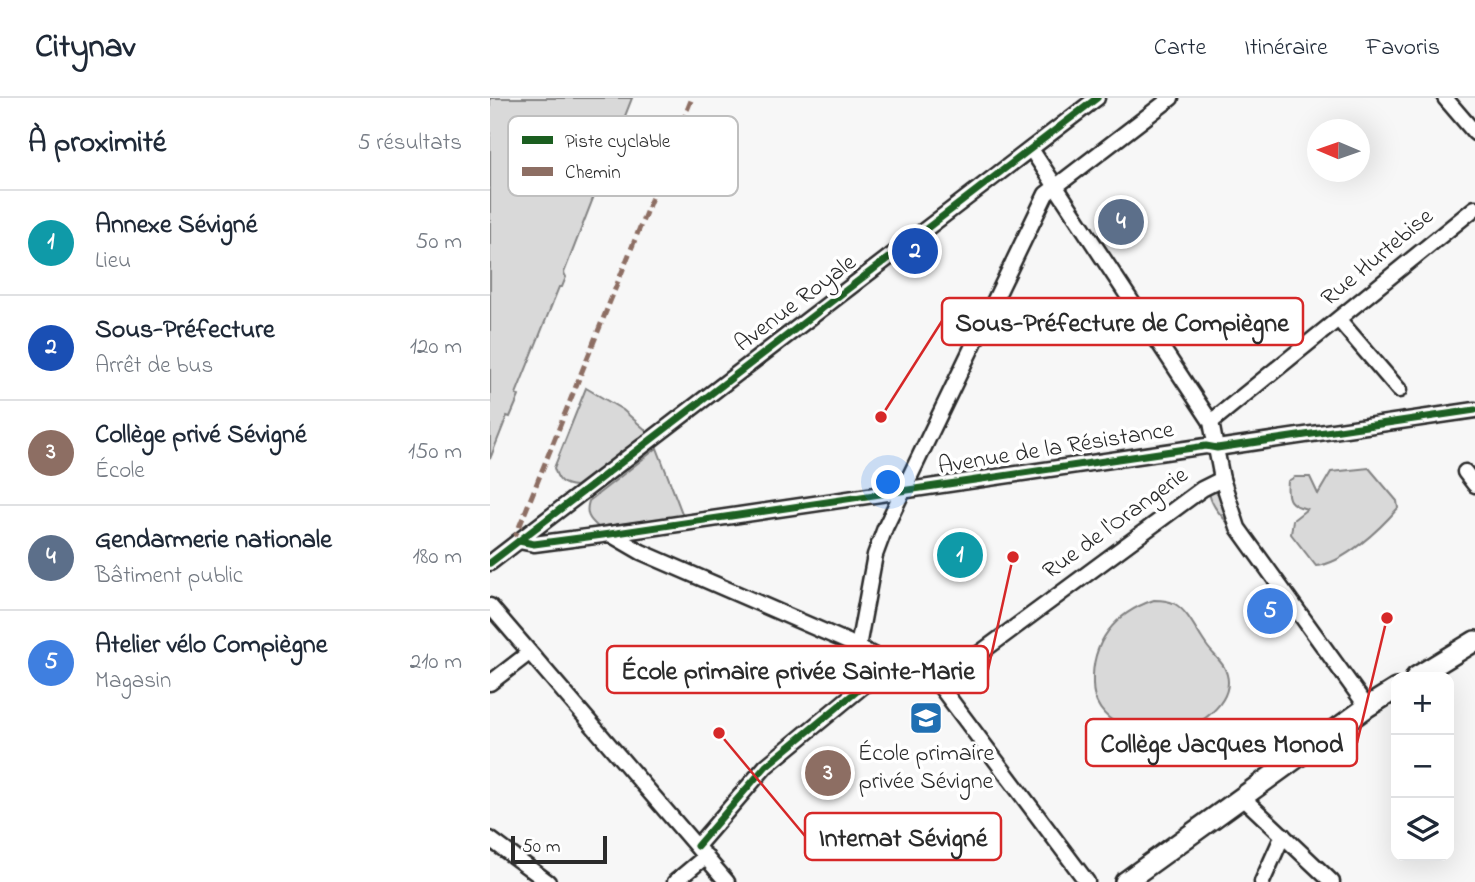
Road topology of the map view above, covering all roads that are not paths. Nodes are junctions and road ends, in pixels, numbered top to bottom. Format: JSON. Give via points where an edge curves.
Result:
{"nodes":[{"id":1,"x":1097,"y":98,"type":"edge"},
{"id":2,"x":1171,"y":98,"type":"edge"},
{"id":3,"x":1445,"y":98,"type":"edge"},
{"id":4,"x":1475,"y":133,"type":"edge"},
{"id":5,"x":1031,"y":149,"type":"junction"},
{"id":6,"x":1056,"y":187,"type":"junction"},
{"id":7,"x":1475,"y":208,"type":"edge"},
{"id":8,"x":1339,"y":320,"type":"junction"},
{"id":9,"x":1399,"y":390,"type":"dead end"},
{"id":10,"x":1475,"y":410,"type":"edge"},
{"id":11,"x":1212,"y":422,"type":"junction"},
{"id":12,"x":1217,"y":448,"type":"junction"},
{"id":13,"x":1465,"y":472,"type":"dead end"},
{"id":14,"x":1222,"y":479,"type":"junction"},
{"id":15,"x":1475,"y":485,"type":"edge"},
{"id":16,"x":905,"y":492,"type":"junction"},
{"id":17,"x":610,"y":534,"type":"junction"},
{"id":18,"x":519,"y":541,"type":"junction"},
{"id":19,"x":490,"y":563,"type":"edge"},
{"id":20,"x":490,"y":606,"type":"edge"},
{"id":21,"x":1475,"y":641,"type":"edge"},
{"id":22,"x":862,"y":649,"type":"junction"},
{"id":23,"x":529,"y":653,"type":"junction"},
{"id":24,"x":898,"y":668,"type":"junction"},
{"id":25,"x":1424,"y":672,"type":"edge"},
{"id":26,"x":868,"y":682,"type":"junction"},
{"id":27,"x":490,"y":684,"type":"edge"},
{"id":28,"x":940,"y":686,"type":"junction"},
{"id":29,"x":1391,"y":692,"type":"edge"},
{"id":30,"x":1367,"y":707,"type":"junction"},
{"id":31,"x":1242,"y":797,"type":"junction"},
{"id":32,"x":1283,"y":835,"type":"junction"},
{"id":33,"x":490,"y":839,"type":"edge"},
{"id":34,"x":701,"y":851,"type":"junction"},
{"id":35,"x":548,"y":882,"type":"edge"},
{"id":36,"x":674,"y":882,"type":"edge"},
{"id":37,"x":727,"y":882,"type":"edge"},
{"id":38,"x":1087,"y":882,"type":"edge"},
{"id":39,"x":1125,"y":882,"type":"edge"},
{"id":40,"x":1262,"y":882,"type":"edge"},
{"id":41,"x":1332,"y":882,"type":"edge"}],
"edges":[{"from":1,"to":5,"type":"street","name":"Avenue Royale"},
{"from":2,"to":6,"type":"street"},
{"from":3,"to":4,"type":"street"},
{"from":5,"to":6,"type":"street"},
{"from":5,"to":18,"type":"street","name":"Avenue Royale"},
{"from":6,"to":11,"type":"street"},
{"from":6,"to":16,"type":"street","via":[[1046,194]]},
{"from":7,"to":8,"type":"street","name":"Rue Hurtebise"},
{"from":8,"to":9,"type":"street"},
{"from":8,"to":11,"type":"street","name":"Rue Hurtebise"},
{"from":10,"to":12,"type":"street","name":"Avenue de la Résistance"},
{"from":11,"to":12,"type":"street"},
{"from":12,"to":14,"type":"street"},
{"from":12,"to":16,"type":"street","name":"Avenue de la Résistance","via":[[1206,446]]},
{"from":13,"to":15,"type":"street"},
{"from":14,"to":28,"type":"street","name":"Rue de l'Orangerie","via":[[1138,535]]},
{"from":14,"to":30,"type":"street","via":[[1238,528]]},
{"from":16,"to":17,"type":"street","name":"Avenue de la Résistance"},
{"from":16,"to":22,"type":"street","via":[[875,555]]},
{"from":17,"to":18,"type":"street","name":"Avenue de la Résistance","via":[[534,544]]},
{"from":17,"to":22,"type":"street","via":[[641,552]]},
{"from":18,"to":19,"type":"street","name":"Avenue Royale"},
{"from":20,"to":23,"type":"street"},
{"from":21,"to":25,"type":"main road"},
{"from":22,"to":24,"type":"street"},
{"from":22,"to":26,"type":"street","via":[[870,669]]},
{"from":23,"to":27,"type":"street"},
{"from":23,"to":34,"type":"street"},
{"from":24,"to":26,"type":"street"},
{"from":24,"to":28,"type":"street"},
{"from":26,"to":34,"type":"street","via":[[766,766]]},
{"from":28,"to":38,"type":"street"},
{"from":29,"to":30,"type":"main road"},
{"from":30,"to":31,"type":"main road"},
{"from":31,"to":32,"type":"street"},
{"from":31,"to":39,"type":"main road"},
{"from":32,"to":40,"type":"street"},
{"from":32,"to":41,"type":"street"},
{"from":33,"to":35,"type":"street"},
{"from":34,"to":36,"type":"street"},
{"from":34,"to":37,"type":"street"}]}
